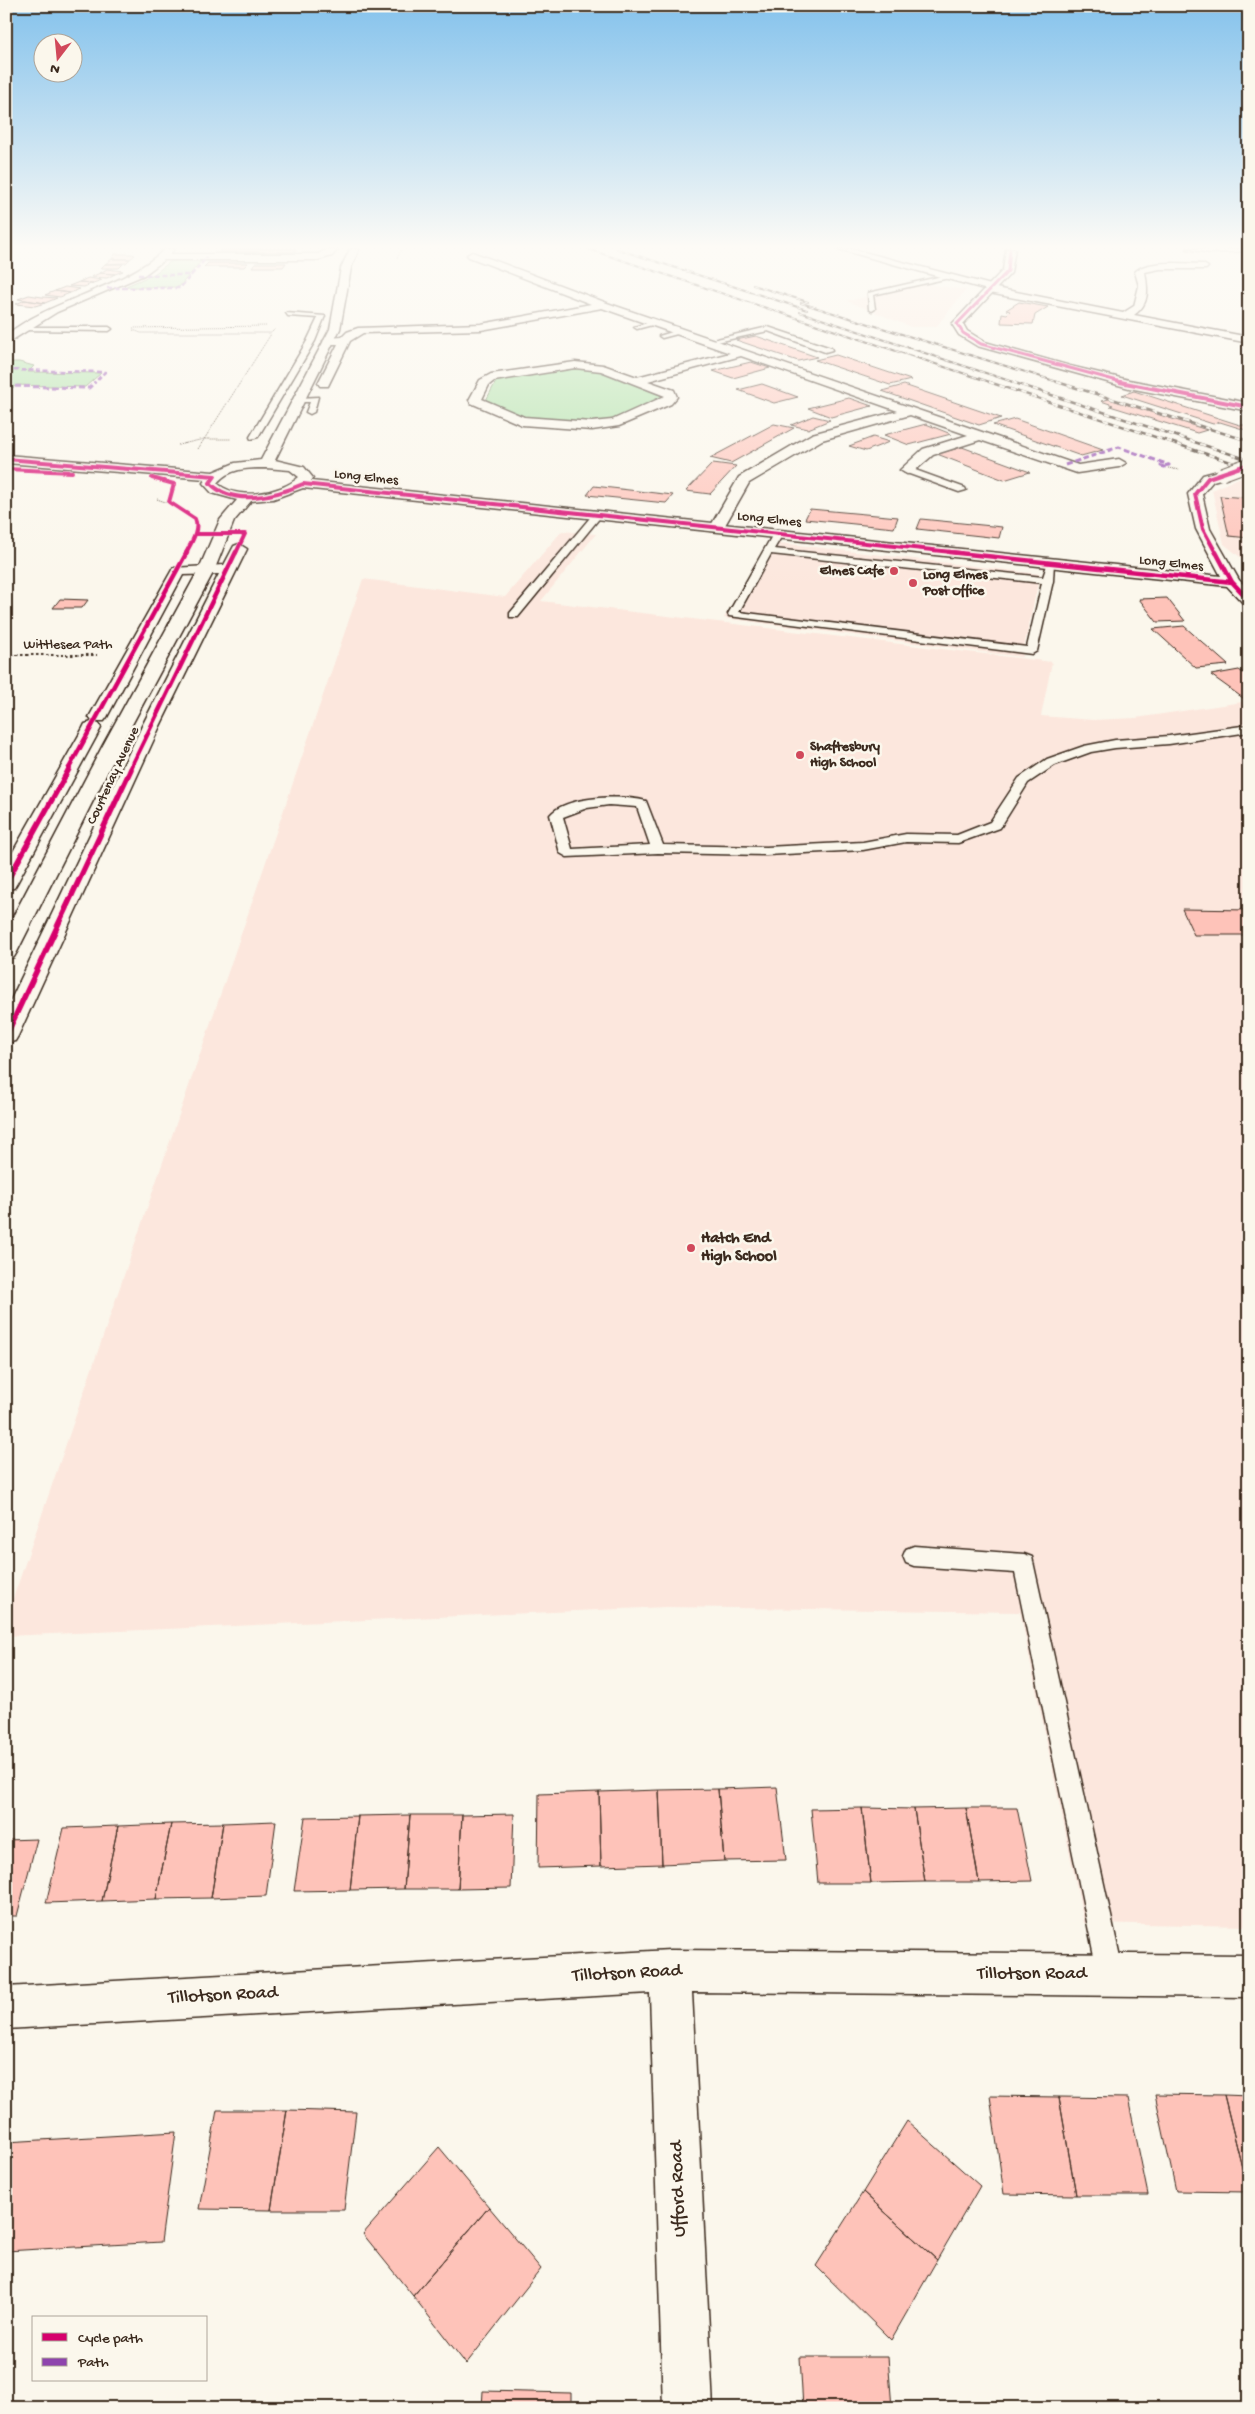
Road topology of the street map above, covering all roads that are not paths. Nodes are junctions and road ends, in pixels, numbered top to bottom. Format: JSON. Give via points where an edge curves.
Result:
{"nodes":[{"id":1,"x":302,"y":362,"type":"edge"},
{"id":2,"x":319,"y":362,"type":"edge"},
{"id":3,"x":334,"y":362,"type":"edge"},
{"id":4,"x":710,"y":362,"type":"edge"},
{"id":5,"x":763,"y":362,"type":"edge"},
{"id":6,"x":1045,"y":362,"type":"edge"},
{"id":7,"x":312,"y":377,"type":"junction"},
{"id":8,"x":637,"y":380,"type":"junction"},
{"id":9,"x":323,"y":384,"type":"junction"},
{"id":10,"x":299,"y":400,"type":"junction"},
{"id":11,"x":315,"y":400,"type":"junction"},
{"id":12,"x":1249,"y":407,"type":"edge"},
{"id":13,"x":310,"y":412,"type":"dead end"},
{"id":14,"x":908,"y":412,"type":"junction"},
{"id":15,"x":280,"y":413,"type":"junction"},
{"id":16,"x":254,"y":436,"type":"dead end"},
{"id":17,"x":979,"y":436,"type":"junction"},
{"id":18,"x":6,"y":459,"type":"edge"},
{"id":19,"x":1119,"y":463,"type":"dead end"},
{"id":20,"x":266,"y":464,"type":"junction"},
{"id":21,"x":1249,"y":464,"type":"edge"},
{"id":22,"x":907,"y":470,"type":"joint"},
{"id":23,"x":215,"y":476,"type":"junction"},
{"id":24,"x":302,"y":484,"type":"junction"},
{"id":25,"x":962,"y":490,"type":"dead end"},
{"id":26,"x":247,"y":497,"type":"junction"},
{"id":27,"x":597,"y":515,"type":"junction"},
{"id":28,"x":717,"y":527,"type":"junction"},
{"id":29,"x":778,"y":534,"type":"junction"},
{"id":30,"x":239,"y":549,"type":"dead end"},
{"id":31,"x":769,"y":551,"type":"junction"},
{"id":32,"x":1051,"y":564,"type":"junction"},
{"id":33,"x":229,"y":569,"type":"junction"},
{"id":34,"x":206,"y":571,"type":"junction"},
{"id":35,"x":1048,"y":582,"type":"junction"},
{"id":36,"x":1232,"y":582,"type":"junction"},
{"id":37,"x":1249,"y":600,"type":"edge"},
{"id":38,"x":514,"y":615,"type":"dead end"},
{"id":39,"x":139,"y":696,"type":"junction"},
{"id":40,"x":108,"y":697,"type":"junction"},
{"id":41,"x":124,"y":726,"type":"junction"},
{"id":42,"x":151,"y":726,"type":"junction"},
{"id":43,"x":1249,"y":728,"type":"edge"},
{"id":44,"x":111,"y":747,"type":"junction"},
{"id":45,"x":81,"y":749,"type":"junction"},
{"id":46,"x":658,"y":849,"type":"junction"},
{"id":47,"x":6,"y":883,"type":"edge"},
{"id":48,"x":6,"y":952,"type":"edge"},
{"id":49,"x":6,"y":1036,"type":"edge"},
{"id":50,"x":914,"y":1556,"type":"dead end"},
{"id":51,"x":670,"y":1971,"type":"junction"},
{"id":52,"x":1111,"y":1975,"type":"junction"},
{"id":53,"x":1249,"y":1976,"type":"edge"},
{"id":54,"x":6,"y":2008,"type":"edge"},
{"id":55,"x":688,"y":2408,"type":"edge"}],
"edges":[{"from":1,"to":15,"type":"lane"},
{"from":2,"to":7,"type":"street"},
{"from":3,"to":9,"type":"street"},
{"from":4,"to":8,"type":"street"},
{"from":5,"to":14,"type":"street"},
{"from":6,"to":12,"type":"street","via":[[1103,378]]},
{"from":7,"to":9,"type":"street"},
{"from":7,"to":10,"type":"street"},
{"from":8,"to":8,"type":"street","via":[[670,393],[671,397],[605,426],[522,421],[475,400],[484,383],[491,378],[575,365],[604,368]]},
{"from":9,"to":11,"type":"lane"},
{"from":10,"to":11,"type":"lane"},
{"from":10,"to":15,"type":"street"},
{"from":11,"to":13,"type":"lane"},
{"from":14,"to":17,"type":"street"},
{"from":14,"to":28,"type":"street","via":[[817,438],[744,480]]},
{"from":15,"to":16,"type":"lane"},
{"from":15,"to":20,"type":"street"},
{"from":17,"to":19,"type":"street","via":[[1078,469]]},
{"from":17,"to":22,"type":"street","via":[[928,452]]},
{"from":18,"to":23,"type":"street"},
{"from":20,"to":23,"type":"street","via":[[236,467]]},
{"from":20,"to":24,"type":"street","via":[[298,468],[305,473]]},
{"from":21,"to":36,"type":"street","bridge":true,"via":[[1208,478],[1196,494],[1203,529]]},
{"from":22,"to":25,"type":"lane"},
{"from":23,"to":26,"type":"street","via":[[210,484],[213,488],[232,496]]},
{"from":24,"to":26,"type":"street","via":[[280,493]]},
{"from":24,"to":27,"type":"street","name":"Long Elmes"},
{"from":26,"to":34,"type":"street","name":"Courtenay Avenue","via":[[227,520]]},
{"from":27,"to":28,"type":"street","name":"Long Elmes"},
{"from":27,"to":38,"type":"lane"},
{"from":28,"to":29,"type":"street","name":"Long Elmes"},
{"from":29,"to":31,"type":"lane"},
{"from":29,"to":32,"type":"street","name":"Long Elmes"},
{"from":30,"to":33,"type":"street","name":"Courtenay Avenue"},
{"from":31,"to":35,"type":"lane"},
{"from":31,"to":35,"type":"lane","via":[[733,614],[1032,651]]},
{"from":32,"to":35,"type":"lane"},
{"from":32,"to":36,"type":"street","name":"Long Elmes"},
{"from":33,"to":34,"type":"street"},
{"from":33,"to":42,"type":"street","name":"Courtenay Avenue"},
{"from":34,"to":39,"type":"street","name":"Courtenay Avenue"},
{"from":34,"to":40,"type":"street","via":[[178,571]]},
{"from":36,"to":37,"type":"street"},
{"from":39,"to":40,"type":"street"},
{"from":39,"to":41,"type":"street","name":"Courtenay Avenue"},
{"from":40,"to":45,"type":"street"},
{"from":41,"to":42,"type":"street"},
{"from":41,"to":44,"type":"street","name":"Courtenay Avenue"},
{"from":42,"to":49,"type":"street","name":"Courtenay Avenue"},
{"from":43,"to":46,"type":"lane","via":[[1115,744],[1051,762],[1023,782],[995,825],[958,839],[906,838],[863,846],[766,851]]},
{"from":44,"to":45,"type":"street"},
{"from":44,"to":48,"type":"street","name":"Courtenay Avenue"},
{"from":45,"to":47,"type":"street"},
{"from":46,"to":46,"type":"lane","via":[[642,804],[624,800],[571,806],[556,815],[568,852]]},
{"from":50,"to":52,"type":"lane","via":[[1024,1564]]},
{"from":51,"to":52,"type":"street","name":"Tillotson Road"},
{"from":51,"to":54,"type":"street","name":"Tillotson Road"},
{"from":51,"to":55,"type":"street","name":"Ufford Road"},
{"from":52,"to":53,"type":"street","name":"Tillotson Road"}]}
